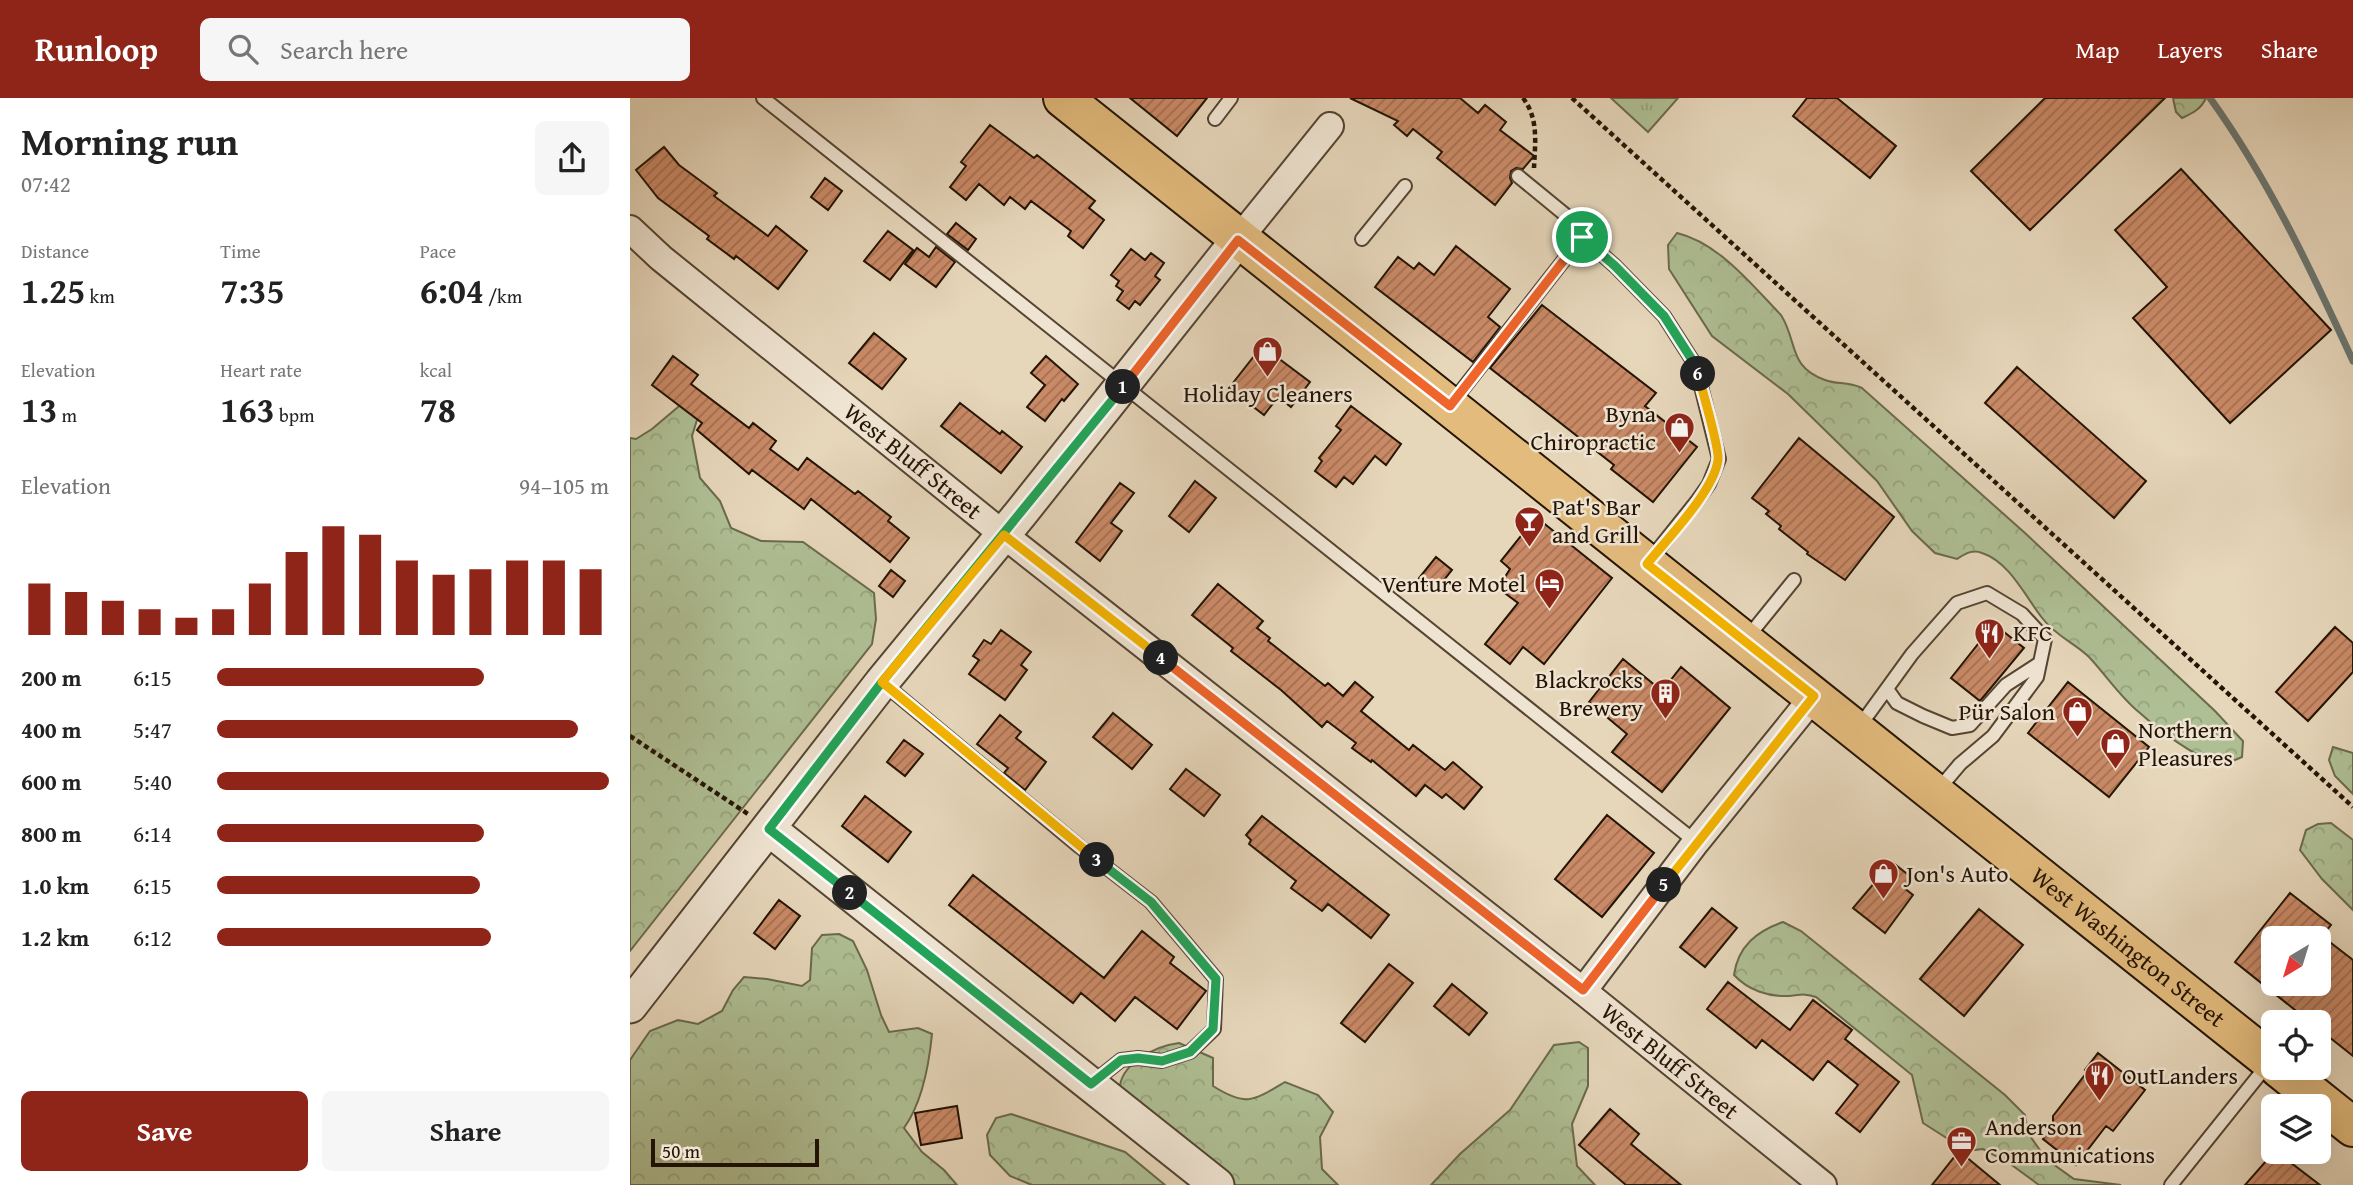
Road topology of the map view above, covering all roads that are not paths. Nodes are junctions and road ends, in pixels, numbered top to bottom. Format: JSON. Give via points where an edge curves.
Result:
{"nodes":[{"id":1,"x":763,"y":98,"type":"edge"},
{"id":2,"x":1063,"y":98,"type":"edge"},
{"id":3,"x":1231,"y":98,"type":"edge"},
{"id":4,"x":1215,"y":119,"type":"dead end"},
{"id":5,"x":1330,"y":126,"type":"dead end"},
{"id":6,"x":1518,"y":176,"type":"dead end"},
{"id":7,"x":1405,"y":186,"type":"dead end"},
{"id":8,"x":630,"y":229,"type":"edge"},
{"id":9,"x":1582,"y":237,"type":"junction"},
{"id":10,"x":1362,"y":239,"type":"dead end"},
{"id":11,"x":1238,"y":240,"type":"junction"},
{"id":12,"x":1122,"y":387,"type":"junction"},
{"id":13,"x":1450,"y":406,"type":"junction"},
{"id":14,"x":1004,"y":535,"type":"junction"},
{"id":15,"x":1647,"y":564,"type":"junction"},
{"id":16,"x":1794,"y":580,"type":"dead end"},
{"id":17,"x":1745,"y":641,"type":"junction"},
{"id":18,"x":2040,"y":663,"type":"junction"},
{"id":19,"x":882,"y":682,"type":"junction"},
{"id":20,"x":1887,"y":689,"type":"junction"},
{"id":21,"x":1814,"y":696,"type":"junction"},
{"id":22,"x":1857,"y":730,"type":"junction"},
{"id":23,"x":1936,"y":793,"type":"junction"},
{"id":24,"x":769,"y":829,"type":"junction"},
{"id":25,"x":1696,"y":842,"type":"junction"},
{"id":26,"x":1583,"y":990,"type":"junction"},
{"id":27,"x":630,"y":1006,"type":"edge"},
{"id":28,"x":2261,"y":1054,"type":"edge"},
{"id":29,"x":2261,"y":1079,"type":"edge"},
{"id":30,"x":2294,"y":1080,"type":"edge"},
{"id":31,"x":1091,"y":1084,"type":"junction"},
{"id":32,"x":2353,"y":1126,"type":"edge"},
{"id":33,"x":1217,"y":1185,"type":"edge"},
{"id":34,"x":1823,"y":1185,"type":"edge"},
{"id":35,"x":2171,"y":1185,"type":"edge"}],
"edges":[{"from":1,"to":12,"type":"lane"},
{"from":2,"to":11,"type":"main road","name":"West Washington Street"},
{"from":3,"to":4,"type":"lane"},
{"from":5,"to":11,"type":"street"},
{"from":6,"to":9,"type":"lane","via":[[1568,217]]},
{"from":7,"to":10,"type":"lane"},
{"from":8,"to":14,"type":"street","name":"West Bluff Street"},
{"from":9,"to":13,"type":"lane"},
{"from":9,"to":15,"type":"lane","via":[[1664,316],[1696,366],[1719,459],[1709,484]]},
{"from":11,"to":12,"type":"street"},
{"from":11,"to":13,"type":"main road","name":"West Washington Street"},
{"from":12,"to":14,"type":"street"},
{"from":12,"to":25,"type":"lane"},
{"from":13,"to":15,"type":"main road","name":"West Washington Street"},
{"from":14,"to":19,"type":"street"},
{"from":14,"to":26,"type":"street","name":"West Bluff Street"},
{"from":15,"to":17,"type":"main road","name":"West Washington Street"},
{"from":16,"to":17,"type":"lane"},
{"from":17,"to":21,"type":"main road","name":"West Washington Street"},
{"from":18,"to":20,"type":"lane","via":[[2006,685],[1970,725],[1952,728],[1923,716],[1897,703]]},
{"from":18,"to":20,"type":"lane","via":[[2045,639],[2022,614],[1987,593],[1957,603]]},
{"from":18,"to":23,"type":"lane","via":[[2037,677],[1993,736],[1960,764]]},
{"from":19,"to":24,"type":"street"},
{"from":19,"to":31,"type":"lane","via":[[1151,902],[1216,979],[1213,1029],[1190,1052],[1162,1061],[1121,1060]]},
{"from":20,"to":22,"type":"lane"},
{"from":21,"to":22,"type":"main road","name":"West Washington Street"},
{"from":21,"to":25,"type":"street"},
{"from":22,"to":23,"type":"main road","name":"West Washington Street"},
{"from":23,"to":28,"type":"main road","name":"West Washington Street"},
{"from":24,"to":27,"type":"street"},
{"from":24,"to":31,"type":"street"},
{"from":25,"to":26,"type":"street"},
{"from":26,"to":34,"type":"street","name":"West Bluff Street"},
{"from":29,"to":35,"type":"lane"},
{"from":30,"to":32,"type":"main road","name":"West Washington Street"},
{"from":31,"to":33,"type":"street"}]}
